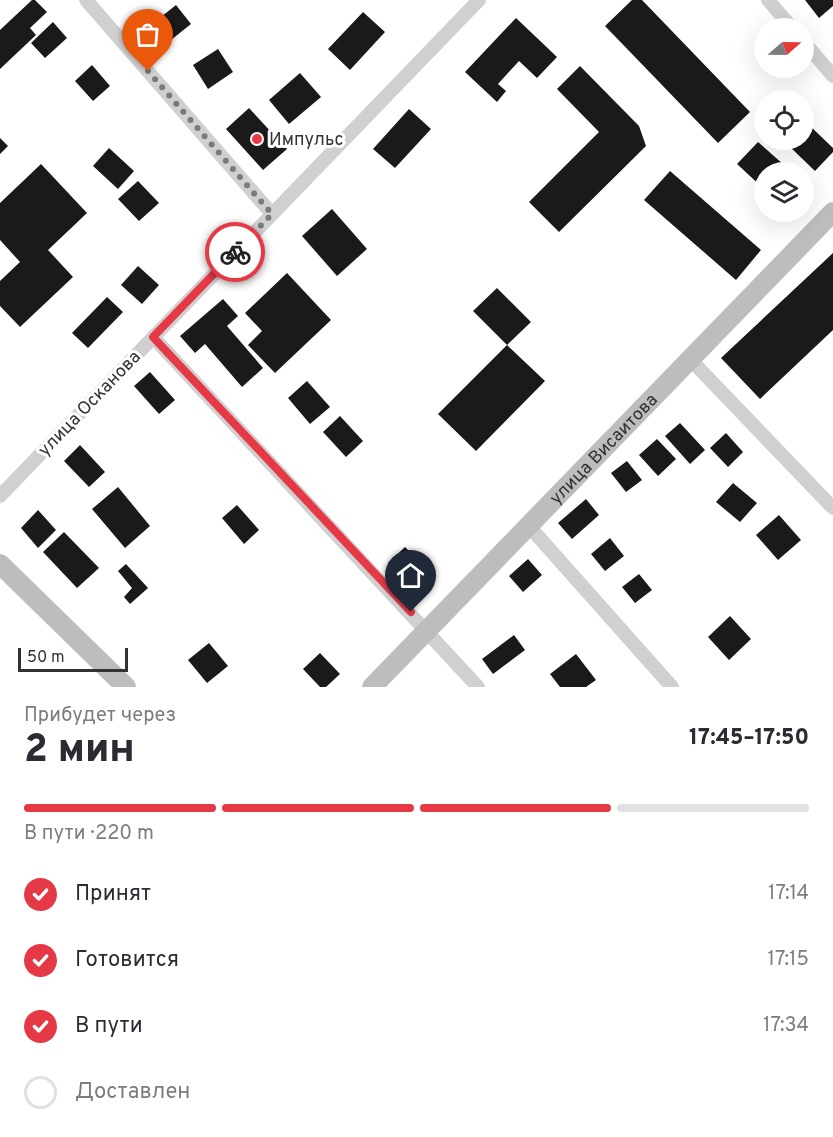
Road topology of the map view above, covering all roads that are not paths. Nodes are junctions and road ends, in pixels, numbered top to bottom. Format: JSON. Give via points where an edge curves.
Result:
{"nodes":[{"id":1,"x":86,"y":0,"type":"edge"},
{"id":2,"x":479,"y":0,"type":"edge"},
{"id":3,"x":768,"y":0,"type":"edge"},
{"id":4,"x":783,"y":18,"type":"edge"},
{"id":5,"x":814,"y":54,"type":"edge"},
{"id":6,"x":833,"y":76,"type":"edge"},
{"id":7,"x":833,"y":212,"type":"edge"},
{"id":8,"x":272,"y":214,"type":"junction"},
{"id":9,"x":153,"y":337,"type":"junction"},
{"id":10,"x":690,"y":359,"type":"junction"},
{"id":11,"x":0,"y":496,"type":"edge"},
{"id":12,"x":833,"y":508,"type":"edge"},
{"id":13,"x":528,"y":525,"type":"junction"},
{"id":14,"x":0,"y":564,"type":"edge"},
{"id":15,"x":427,"y":630,"type":"junction"},
{"id":16,"x":126,"y":687,"type":"edge"},
{"id":17,"x":372,"y":687,"type":"edge"},
{"id":18,"x":478,"y":687,"type":"edge"},
{"id":19,"x":672,"y":687,"type":"edge"}],
"edges":[{"from":1,"to":8,"type":"street"},
{"from":2,"to":8,"type":"street","name":"улица Осканова"},
{"from":3,"to":4,"type":"street"},
{"from":5,"to":6,"type":"street"},
{"from":7,"to":10,"type":"street","name":"улица Висаитова"},
{"from":8,"to":9,"type":"street","name":"улица Осканова"},
{"from":9,"to":11,"type":"street","name":"улица Осканова"},
{"from":9,"to":15,"type":"street"},
{"from":10,"to":12,"type":"street"},
{"from":10,"to":13,"type":"street","name":"улица Висаитова"},
{"from":13,"to":15,"type":"street","name":"улица Висаитова"},
{"from":13,"to":19,"type":"street"},
{"from":14,"to":16,"type":"street"},
{"from":15,"to":17,"type":"street","name":"улица Висаитова"},
{"from":15,"to":18,"type":"street"}]}
